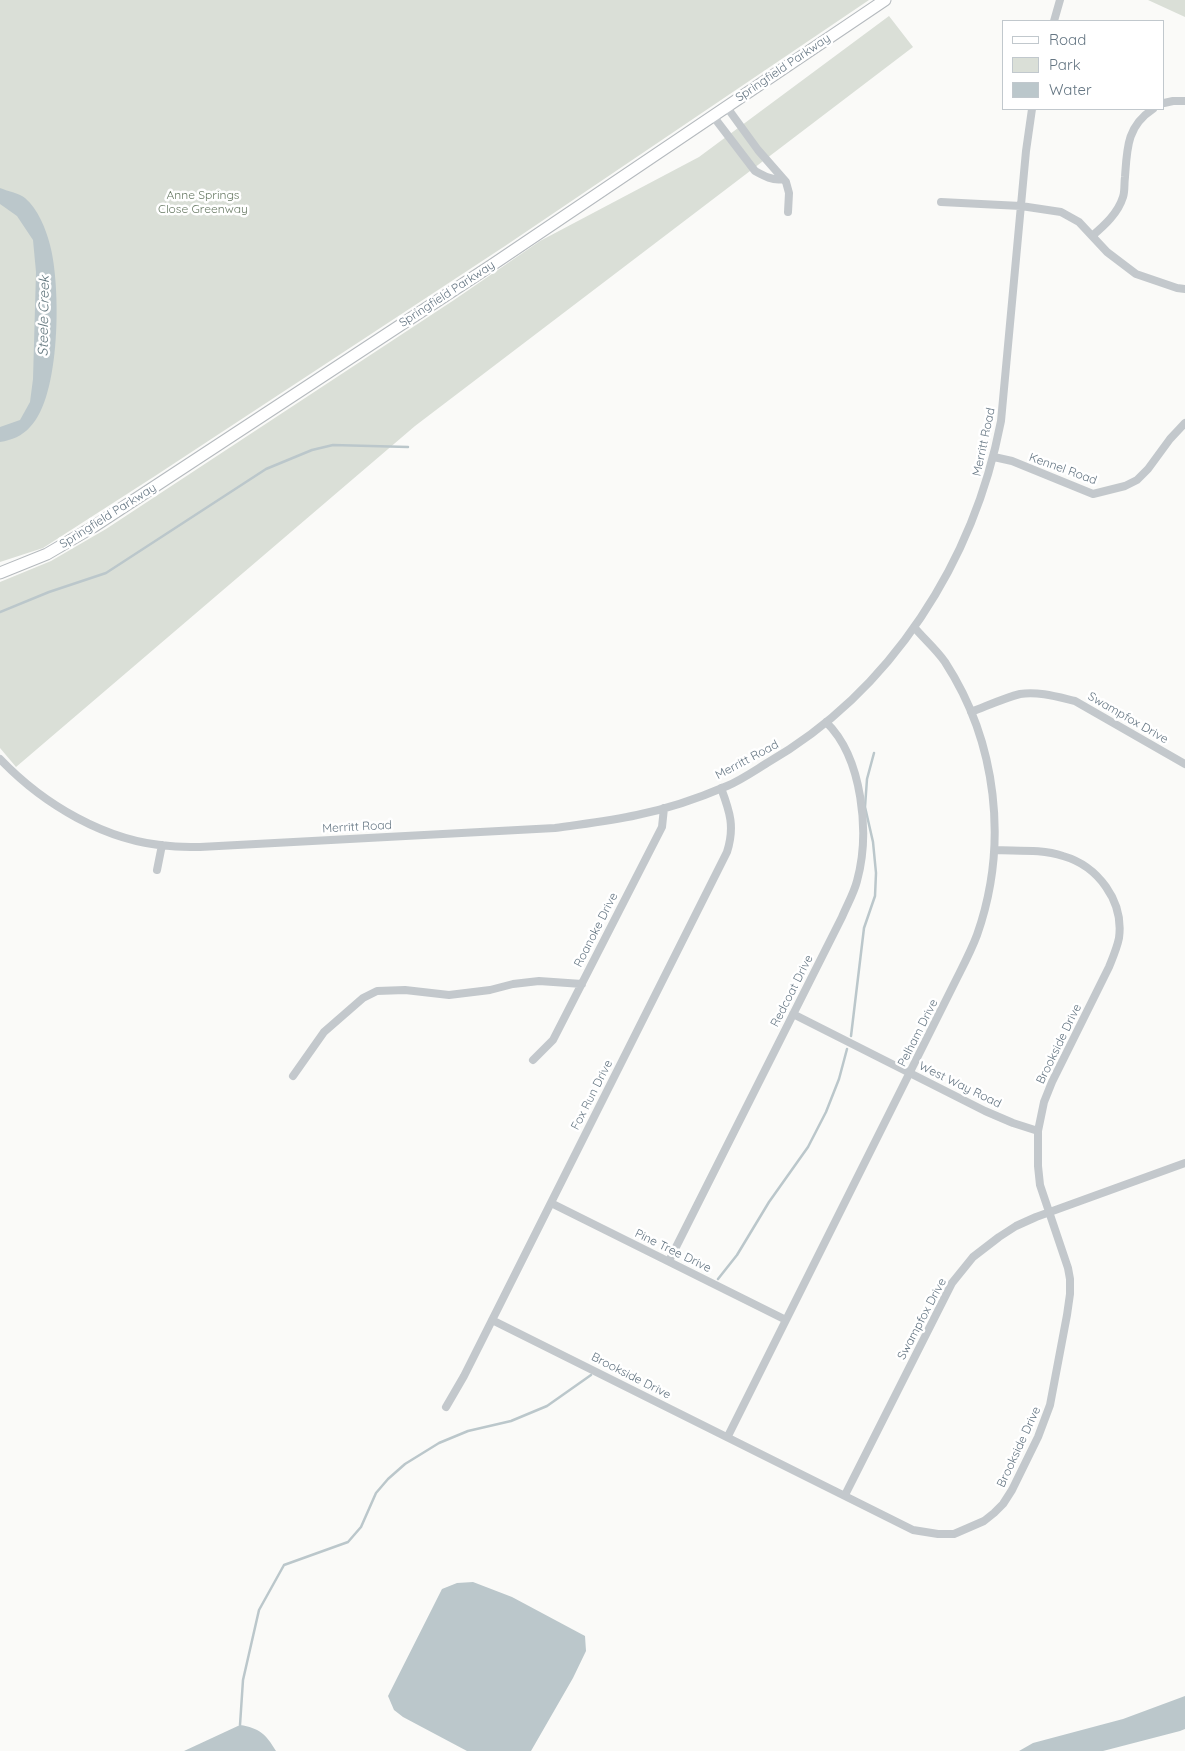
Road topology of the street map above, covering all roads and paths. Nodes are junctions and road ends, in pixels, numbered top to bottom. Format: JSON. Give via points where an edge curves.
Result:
{"nodes":[{"id":1,"x":885,"y":0,"type":"edge"},
{"id":2,"x":1060,"y":0,"type":"edge"},
{"id":3,"x":1054,"y":20,"type":"edge"},
{"id":4,"x":1185,"y":101,"type":"edge"},
{"id":5,"x":1165,"y":103,"type":"edge"},
{"id":6,"x":726,"y":106,"type":"junction"},
{"id":7,"x":1032,"y":110,"type":"edge"},
{"id":8,"x":1151,"y":110,"type":"edge"},
{"id":9,"x":713,"y":116,"type":"junction"},
{"id":10,"x":783,"y":179,"type":"junction"},
{"id":11,"x":941,"y":202,"type":"dead end"},
{"id":12,"x":1021,"y":206,"type":"junction"},
{"id":13,"x":788,"y":212,"type":"dead end"},
{"id":14,"x":1092,"y":236,"type":"junction"},
{"id":15,"x":1185,"y":289,"type":"edge"},
{"id":16,"x":1185,"y":423,"type":"edge"},
{"id":17,"x":994,"y":457,"type":"junction"},
{"id":18,"x":0,"y":573,"type":"edge"},
{"id":19,"x":914,"y":627,"type":"junction"},
{"id":20,"x":971,"y":712,"type":"junction"},
{"id":21,"x":826,"y":722,"type":"junction"},
{"id":22,"x":0,"y":759,"type":"edge"},
{"id":23,"x":1185,"y":764,"type":"edge"},
{"id":24,"x":721,"y":788,"type":"junction"},
{"id":25,"x":664,"y":808,"type":"junction"},
{"id":26,"x":162,"y":845,"type":"junction"},
{"id":27,"x":995,"y":850,"type":"junction"},
{"id":28,"x":158,"y":870,"type":"dead end"},
{"id":29,"x":582,"y":984,"type":"junction"},
{"id":30,"x":793,"y":1014,"type":"junction"},
{"id":31,"x":533,"y":1060,"type":"dead end"},
{"id":32,"x":910,"y":1073,"type":"junction"},
{"id":33,"x":293,"y":1076,"type":"dead end"},
{"id":34,"x":1038,"y":1131,"type":"junction"},
{"id":35,"x":1185,"y":1163,"type":"edge"},
{"id":36,"x":551,"y":1203,"type":"junction"},
{"id":37,"x":1049,"y":1212,"type":"junction"},
{"id":38,"x":669,"y":1262,"type":"junction"},
{"id":39,"x":492,"y":1320,"type":"junction"},
{"id":40,"x":786,"y":1320,"type":"junction"},
{"id":41,"x":446,"y":1407,"type":"dead end"},
{"id":42,"x":728,"y":1436,"type":"junction"},
{"id":43,"x":844,"y":1495,"type":"junction"}],
"edges":[{"from":1,"to":6,"type":"main road","name":"Springfield Parkway"},
{"from":2,"to":3,"type":"street"},
{"from":4,"to":5,"type":"street"},
{"from":6,"to":9,"type":"main road","name":"Springfield Parkway"},
{"from":6,"to":10,"type":"street"},
{"from":7,"to":12,"type":"street","name":"Merritt Road"},
{"from":8,"to":14,"type":"street","via":[[1133,128],[1128,144],[1124,195],[1118,209]]},
{"from":9,"to":10,"type":"street","via":[[755,171],[777,180]]},
{"from":9,"to":18,"type":"main road","name":"Springfield Parkway","via":[[93,527],[47,554]]},
{"from":10,"to":13,"type":"street","via":[[789,193]]},
{"from":11,"to":12,"type":"street"},
{"from":12,"to":14,"type":"street","via":[[1061,212],[1079,222]]},
{"from":12,"to":17,"type":"street","name":"Merritt Road","via":[[1001,421]]},
{"from":14,"to":15,"type":"street","via":[[1136,274]]},
{"from":16,"to":17,"type":"street","name":"Kennel Road","via":[[1137,480],[1093,494],[1012,461]]},
{"from":17,"to":19,"type":"street","name":"Merritt Road","via":[[965,540],[948,574]]},
{"from":19,"to":20,"type":"street","name":"Pelham Drive","via":[[944,660]]},
{"from":19,"to":21,"type":"street","name":"Merritt Road","via":[[875,676]]},
{"from":20,"to":23,"type":"street","name":"Swampfox Drive","via":[[1020,694],[1057,696],[1075,701]]},
{"from":20,"to":27,"type":"street","name":"Pelham Drive","via":[[992,780]]},
{"from":21,"to":24,"type":"street","name":"Merritt Road","via":[[791,750]]},
{"from":21,"to":30,"type":"street","name":"Redcoat Drive","via":[[839,738],[854,772],[863,818],[863,847],[857,882],[850,899]]},
{"from":22,"to":26,"type":"street","name":"Merritt Road","via":[[33,790],[82,821],[128,838]]},
{"from":24,"to":25,"type":"street","name":"Merritt Road"},
{"from":24,"to":36,"type":"street","name":"Fox Run Drive","via":[[731,817],[731,840],[727,852]]},
{"from":25,"to":26,"type":"street","name":"Merritt Road","via":[[608,821],[554,828],[200,847]]},
{"from":25,"to":29,"type":"street","name":"Roanoke Drive","via":[[662,827]]},
{"from":26,"to":28,"type":"street"},
{"from":27,"to":32,"type":"street","name":"Pelham Drive","via":[[977,936]]},
{"from":27,"to":34,"type":"street","name":"Brookside Drive","via":[[1062,855],[1090,868],[1101,879],[1116,906],[1119,921],[1116,949],[1052,1082]]},
{"from":29,"to":31,"type":"street","via":[[553,1040]]},
{"from":29,"to":33,"type":"street","name":"Roanoke Drive","via":[[540,981],[449,995],[405,990],[377,991],[363,998],[324,1032]]},
{"from":30,"to":32,"type":"street","name":"West Way Road"},
{"from":30,"to":38,"type":"street","name":"Redcoat Drive"},
{"from":32,"to":34,"type":"street","name":"West Way Road","via":[[1013,1123]]},
{"from":32,"to":40,"type":"street","name":"Pelham Drive"},
{"from":34,"to":37,"type":"street","name":"Brookside Drive","via":[[1040,1185]]},
{"from":35,"to":37,"type":"street","name":"Swampfox Drive"},
{"from":36,"to":38,"type":"street","name":"Pine Tree Drive"},
{"from":36,"to":39,"type":"street","name":"Fox Run Drive"},
{"from":37,"to":43,"type":"street","name":"Swampfox Drive","via":[[999,1236],[974,1257],[952,1283]]},
{"from":37,"to":43,"type":"street","name":"Brookside Drive","via":[[1068,1268],[1070,1294],[1067,1315],[1050,1405],[1038,1437],[1003,1504],[968,1530],[938,1534],[913,1530]]},
{"from":38,"to":40,"type":"street","name":"Pine Tree Drive"},
{"from":39,"to":41,"type":"street","name":"Fox Run Drive"},
{"from":39,"to":42,"type":"street","name":"Brookside Drive"},
{"from":40,"to":42,"type":"street","name":"Pelham Drive"},
{"from":42,"to":43,"type":"street","name":"Brookside Drive"}]}
